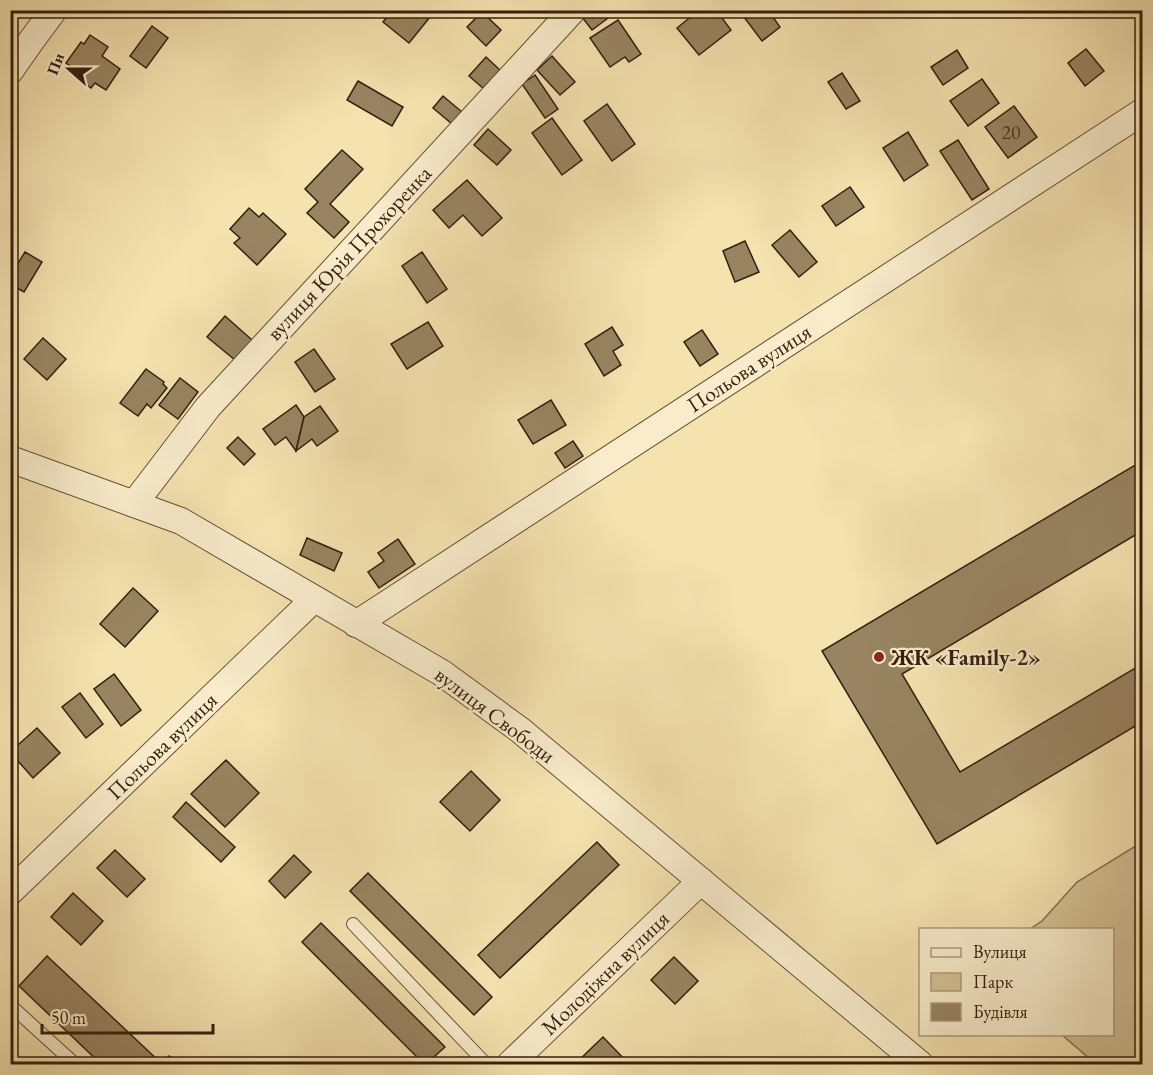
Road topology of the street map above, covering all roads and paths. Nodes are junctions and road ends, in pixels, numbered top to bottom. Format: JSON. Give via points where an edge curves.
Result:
{"nodes":[{"id":1,"x":54,"y":10,"type":"edge"},
{"id":2,"x":573,"y":10,"type":"edge"},
{"id":3,"x":10,"y":71,"type":"edge"},
{"id":4,"x":1143,"y":112,"type":"edge"},
{"id":5,"x":10,"y":459,"type":"edge"},
{"id":6,"x":134,"y":504,"type":"junction"},
{"id":7,"x":314,"y":599,"type":"junction"},
{"id":8,"x":356,"y":624,"type":"junction"},
{"id":9,"x":701,"y":880,"type":"junction"},
{"id":10,"x":10,"y":892,"type":"edge"},
{"id":11,"x":353,"y":924,"type":"dead end"},
{"id":12,"x":10,"y":1005,"type":"edge"},
{"id":13,"x":891,"y":1056,"type":"edge"},
{"id":14,"x":75,"y":1065,"type":"edge"},
{"id":15,"x":486,"y":1065,"type":"edge"},
{"id":16,"x":510,"y":1065,"type":"edge"},
{"id":17,"x":920,"y":1065,"type":"edge"}],
"edges":[{"from":1,"to":3,"type":"street"},
{"from":2,"to":6,"type":"street","name":"вулиця Юрія Прохоренка","via":[[208,407]]},
{"from":4,"to":8,"type":"street","name":"Польова вулиця"},
{"from":5,"to":6,"type":"street","name":"вулиця Свободи"},
{"from":6,"to":7,"type":"street","name":"вулиця Свободи","via":[[182,521]]},
{"from":7,"to":8,"type":"street","name":"вулиця Свободи"},
{"from":7,"to":10,"type":"street","name":"Польова вулиця"},
{"from":8,"to":9,"type":"street","name":"вулиця Свободи","via":[[442,673],[520,729]]},
{"from":9,"to":13,"type":"street","name":"вулиця Свободи"},
{"from":9,"to":16,"type":"street","name":"Молодіжна вулиця"},
{"from":11,"to":15,"type":"lane"},
{"from":12,"to":14,"type":"lane"},
{"from":13,"to":17,"type":"street","name":"вулиця Свободи"}]}
